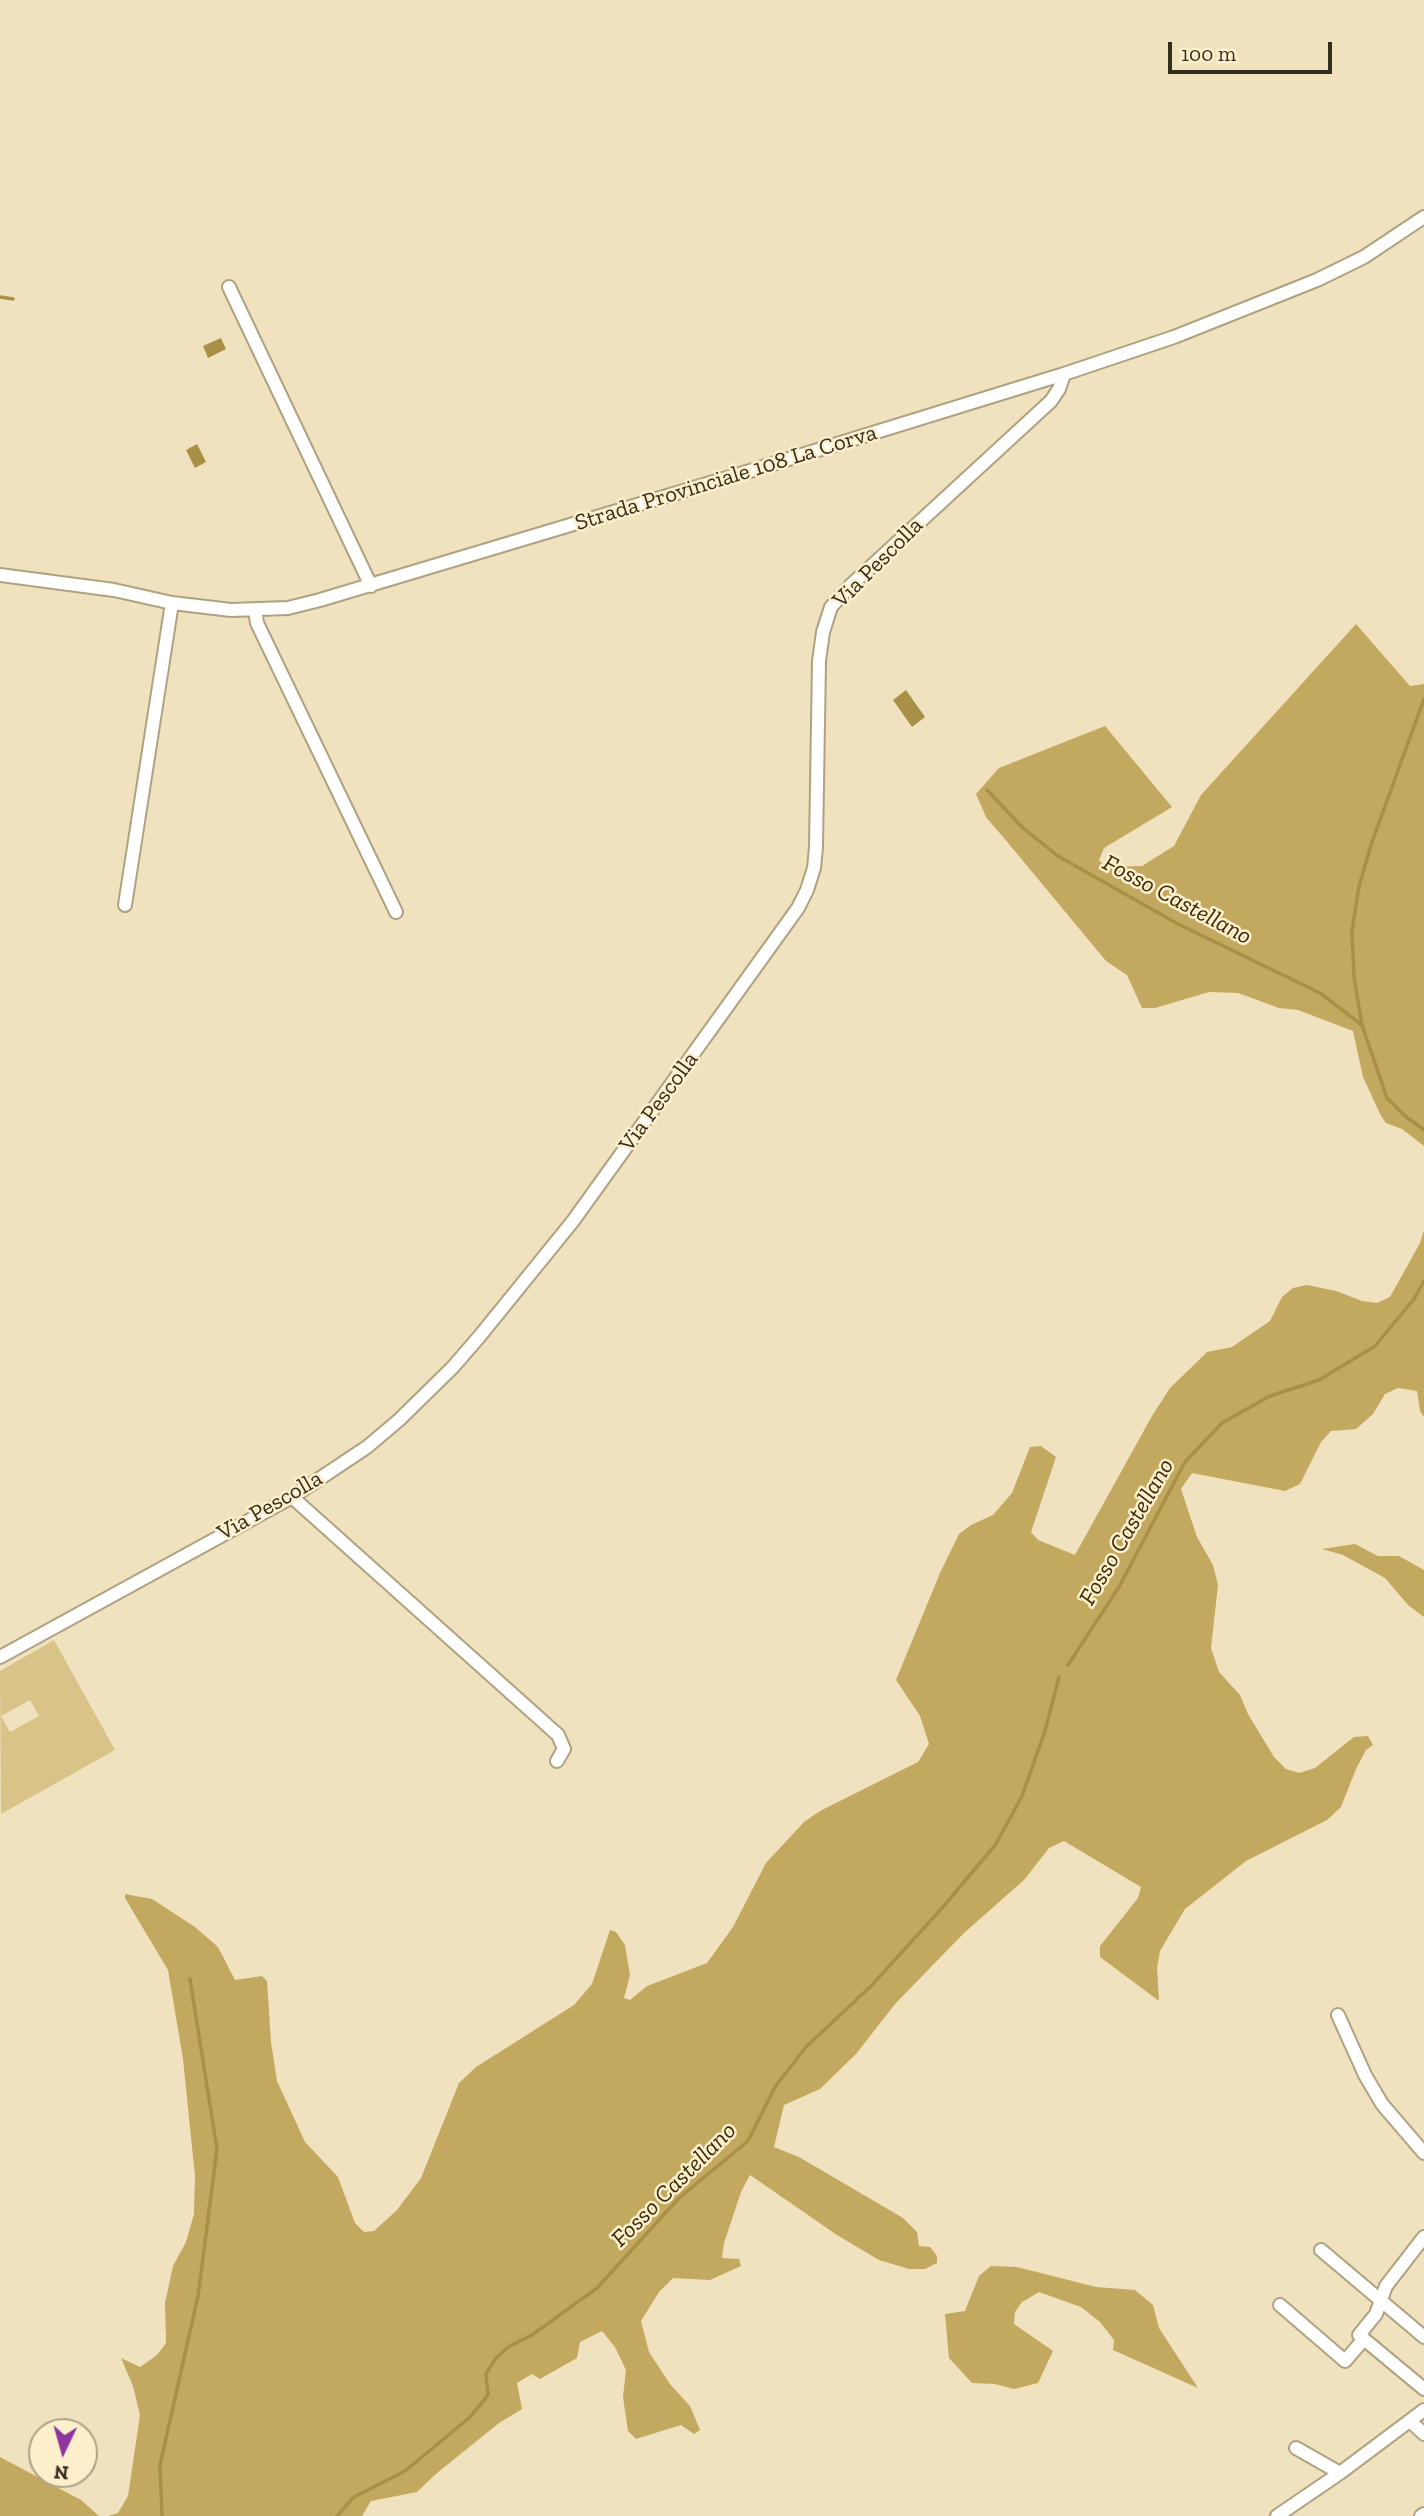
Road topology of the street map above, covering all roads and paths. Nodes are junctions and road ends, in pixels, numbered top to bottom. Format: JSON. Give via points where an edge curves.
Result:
{"nodes":[{"id":1,"x":1424,"y":217,"type":"edge"},
{"id":2,"x":229,"y":287,"type":"dead end"},
{"id":3,"x":1065,"y":374,"type":"junction"},
{"id":4,"x":0,"y":575,"type":"edge"},
{"id":5,"x":371,"y":586,"type":"junction"},
{"id":6,"x":172,"y":603,"type":"junction"},
{"id":7,"x":255,"y":610,"type":"junction"},
{"id":8,"x":125,"y":905,"type":"dead end"},
{"id":9,"x":396,"y":912,"type":"dead end"},
{"id":10,"x":292,"y":1497,"type":"junction"},
{"id":11,"x":0,"y":1657,"type":"edge"},
{"id":12,"x":557,"y":1761,"type":"dead end"},
{"id":13,"x":1338,"y":2015,"type":"dead end"},
{"id":14,"x":1424,"y":2153,"type":"edge"},
{"id":15,"x":1424,"y":2237,"type":"edge"},
{"id":16,"x":1321,"y":2250,"type":"dead end"},
{"id":17,"x":1381,"y":2301,"type":"junction"},
{"id":18,"x":1280,"y":2305,"type":"dead end"},
{"id":19,"x":1424,"y":2337,"type":"edge"},
{"id":20,"x":1364,"y":2339,"type":"junction"},
{"id":21,"x":1424,"y":2389,"type":"edge"},
{"id":22,"x":1424,"y":2410,"type":"edge"},
{"id":23,"x":1410,"y":2421,"type":"junction"},
{"id":24,"x":1424,"y":2434,"type":"edge"},
{"id":25,"x":1296,"y":2448,"type":"dead end"},
{"id":26,"x":1340,"y":2473,"type":"junction"},
{"id":27,"x":1277,"y":2516,"type":"edge"}],
"edges":[{"from":1,"to":3,"type":"street","name":"Strada Provinciale 108 La Corva","via":[[1364,257],[1317,280]]},
{"from":2,"to":5,"type":"street"},
{"from":3,"to":5,"type":"street","name":"Strada Provinciale 108 La Corva"},
{"from":3,"to":10,"type":"street","name":"Via Pescolla","via":[[1051,401],[831,607],[819,661],[814,868],[798,908],[573,1221],[453,1367],[367,1447]]},
{"from":4,"to":6,"type":"street","name":"Strada Provinciale 108 La Corva","via":[[114,590]]},
{"from":5,"to":7,"type":"street","name":"Strada Provinciale 108 La Corva","via":[[288,608]]},
{"from":6,"to":7,"type":"street","name":"Strada Provinciale 108 La Corva"},
{"from":6,"to":8,"type":"street"},
{"from":7,"to":9,"type":"street","via":[[257,623]]},
{"from":10,"to":11,"type":"street","name":"Via Pescolla"},
{"from":10,"to":12,"type":"street","via":[[558,1735],[564,1749]]},
{"from":13,"to":14,"type":"street","via":[[1382,2104]]},
{"from":15,"to":17,"type":"street","via":[[1386,2286]]},
{"from":16,"to":17,"type":"street"},
{"from":17,"to":19,"type":"street"},
{"from":17,"to":20,"type":"street","via":[[1359,2335]]},
{"from":18,"to":20,"type":"street","via":[[1345,2361]]},
{"from":20,"to":21,"type":"street"},
{"from":22,"to":23,"type":"street"},
{"from":23,"to":24,"type":"street"},
{"from":23,"to":26,"type":"street"},
{"from":25,"to":26,"type":"street"},
{"from":26,"to":27,"type":"street"}]}
